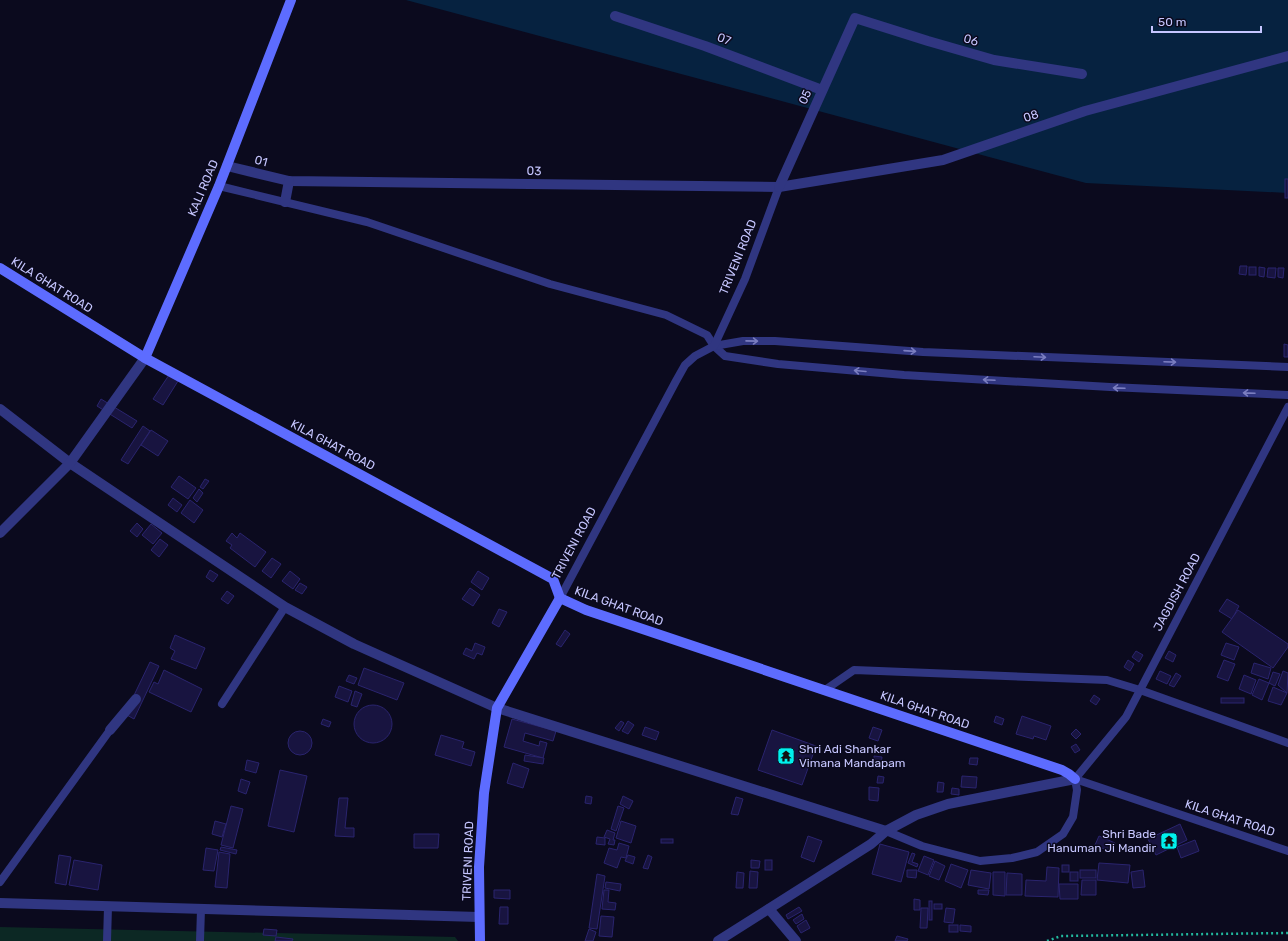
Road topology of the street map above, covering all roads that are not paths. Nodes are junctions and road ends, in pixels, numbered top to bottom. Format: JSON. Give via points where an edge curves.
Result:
{"nodes":[{"id":1,"x":291,"y":0,"type":"edge"},
{"id":2,"x":615,"y":16,"type":"dead end"},
{"id":3,"x":855,"y":18,"type":"joint"},
{"id":4,"x":1288,"y":56,"type":"edge"},
{"id":5,"x":1082,"y":74,"type":"dead end"},
{"id":6,"x":822,"y":90,"type":"junction"},
{"id":7,"x":227,"y":166,"type":"junction"},
{"id":8,"x":289,"y":182,"type":"junction"},
{"id":9,"x":218,"y":186,"type":"junction"},
{"id":10,"x":779,"y":187,"type":"junction"},
{"id":11,"x":285,"y":202,"type":"junction"},
{"id":12,"x":0,"y":268,"type":"edge"},
{"id":13,"x":714,"y":346,"type":"junction"},
{"id":14,"x":145,"y":358,"type":"junction"},
{"id":15,"x":1288,"y":367,"type":"edge"},
{"id":16,"x":1288,"y":395,"type":"edge"},
{"id":17,"x":1288,"y":407,"type":"edge"},
{"id":18,"x":0,"y":409,"type":"edge"},
{"id":19,"x":70,"y":463,"type":"junction"},
{"id":20,"x":0,"y":533,"type":"edge"},
{"id":21,"x":560,"y":598,"type":"junction"},
{"id":22,"x":285,"y":607,"type":"junction"},
{"id":23,"x":825,"y":690,"type":"junction"},
{"id":24,"x":1140,"y":690,"type":"junction"},
{"id":25,"x":136,"y":698,"type":"dead end"},
{"id":26,"x":222,"y":704,"type":"dead end"},
{"id":27,"x":497,"y":708,"type":"junction"},
{"id":28,"x":110,"y":730,"type":"joint"},
{"id":29,"x":1288,"y":743,"type":"edge"},
{"id":30,"x":1075,"y":779,"type":"junction"},
{"id":31,"x":886,"y":831,"type":"junction"},
{"id":32,"x":1288,"y":851,"type":"edge"},
{"id":33,"x":0,"y":882,"type":"edge"},
{"id":34,"x":0,"y":904,"type":"edge"},
{"id":35,"x":108,"y":906,"type":"junction"},
{"id":36,"x":201,"y":909,"type":"junction"},
{"id":37,"x":769,"y":909,"type":"junction"},
{"id":38,"x":479,"y":917,"type":"junction"},
{"id":39,"x":107,"y":941,"type":"edge"},
{"id":40,"x":200,"y":941,"type":"edge"},
{"id":41,"x":480,"y":941,"type":"edge"},
{"id":42,"x":718,"y":941,"type":"edge"},
{"id":43,"x":796,"y":941,"type":"edge"}],
"edges":[{"from":1,"to":7,"type":"main road","name":"KALI ROAD"},
{"from":2,"to":6,"type":"street","name":"07","via":[[705,46]]},
{"from":3,"to":5,"type":"street","name":"06","via":[[994,60]]},
{"from":3,"to":6,"type":"street","name":"05"},
{"from":4,"to":10,"type":"street","name":"08","via":[[1085,111],[943,160]]},
{"from":6,"to":10,"type":"street","name":"05"},
{"from":7,"to":8,"type":"street","name":"01"},
{"from":7,"to":9,"type":"main road","name":"KALI ROAD"},
{"from":8,"to":10,"type":"street","name":"03"},
{"from":8,"to":11,"type":"street"},
{"from":9,"to":11,"type":"lane"},
{"from":9,"to":14,"type":"main road","name":"KALI ROAD"},
{"from":10,"to":13,"type":"lane","name":"TRIVENI ROAD","via":[[745,279]]},
{"from":11,"to":13,"type":"lane","via":[[367,222],[550,284],[666,316],[707,335]]},
{"from":12,"to":14,"type":"main road","name":"KILA GHAT ROAD"},
{"from":13,"to":15,"type":"lane","one_way":true,"via":[[743,341],[775,341],[939,352]]},
{"from":16,"to":13,"type":"lane","one_way":true,"via":[[1110,388],[904,375],[748,360],[725,356]]},
{"from":13,"to":21,"type":"lane","name":"TRIVENI ROAD","via":[[695,356],[676,381]]},
{"from":14,"to":19,"type":"street"},
{"from":14,"to":21,"type":"main road","name":"KILA GHAT ROAD","via":[[553,579]]},
{"from":17,"to":24,"type":"lane","name":"JAGDISH ROAD"},
{"from":18,"to":19,"type":"street"},
{"from":19,"to":20,"type":"street"},
{"from":19,"to":22,"type":"street"},
{"from":21,"to":23,"type":"main road","name":"KILA GHAT ROAD","via":[[586,610]]},
{"from":21,"to":27,"type":"main road","name":"TRIVENI ROAD"},
{"from":22,"to":26,"type":"lane"},
{"from":22,"to":27,"type":"street","via":[[354,644]]},
{"from":23,"to":24,"type":"lane","via":[[854,670],[1107,680]]},
{"from":23,"to":30,"type":"main road","name":"KILA GHAT ROAD","via":[[1062,770]]},
{"from":24,"to":29,"type":"lane"},
{"from":24,"to":30,"type":"lane","name":"JAGDISH ROAD","via":[[1126,717]]},
{"from":25,"to":28,"type":"street"},
{"from":27,"to":31,"type":"street"},
{"from":27,"to":38,"type":"main road","name":"TRIVENI ROAD","via":[[484,793],[479,867]]},
{"from":28,"to":33,"type":"lane"},
{"from":30,"to":31,"type":"street","via":[[948,804],[916,815]]},
{"from":30,"to":31,"type":"lane","via":[[1077,790],[1073,816],[1063,834],[1037,852],[1012,858],[980,861],[922,846]]},
{"from":30,"to":32,"type":"lane","name":"KILA GHAT ROAD"},
{"from":31,"to":37,"type":"street","via":[[871,844]]},
{"from":34,"to":35,"type":"street"},
{"from":35,"to":36,"type":"street"},
{"from":35,"to":39,"type":"lane"},
{"from":36,"to":38,"type":"street"},
{"from":36,"to":40,"type":"lane"},
{"from":37,"to":42,"type":"street"},
{"from":37,"to":43,"type":"street"},
{"from":38,"to":41,"type":"main road","name":"TRIVENI ROAD"}]}
